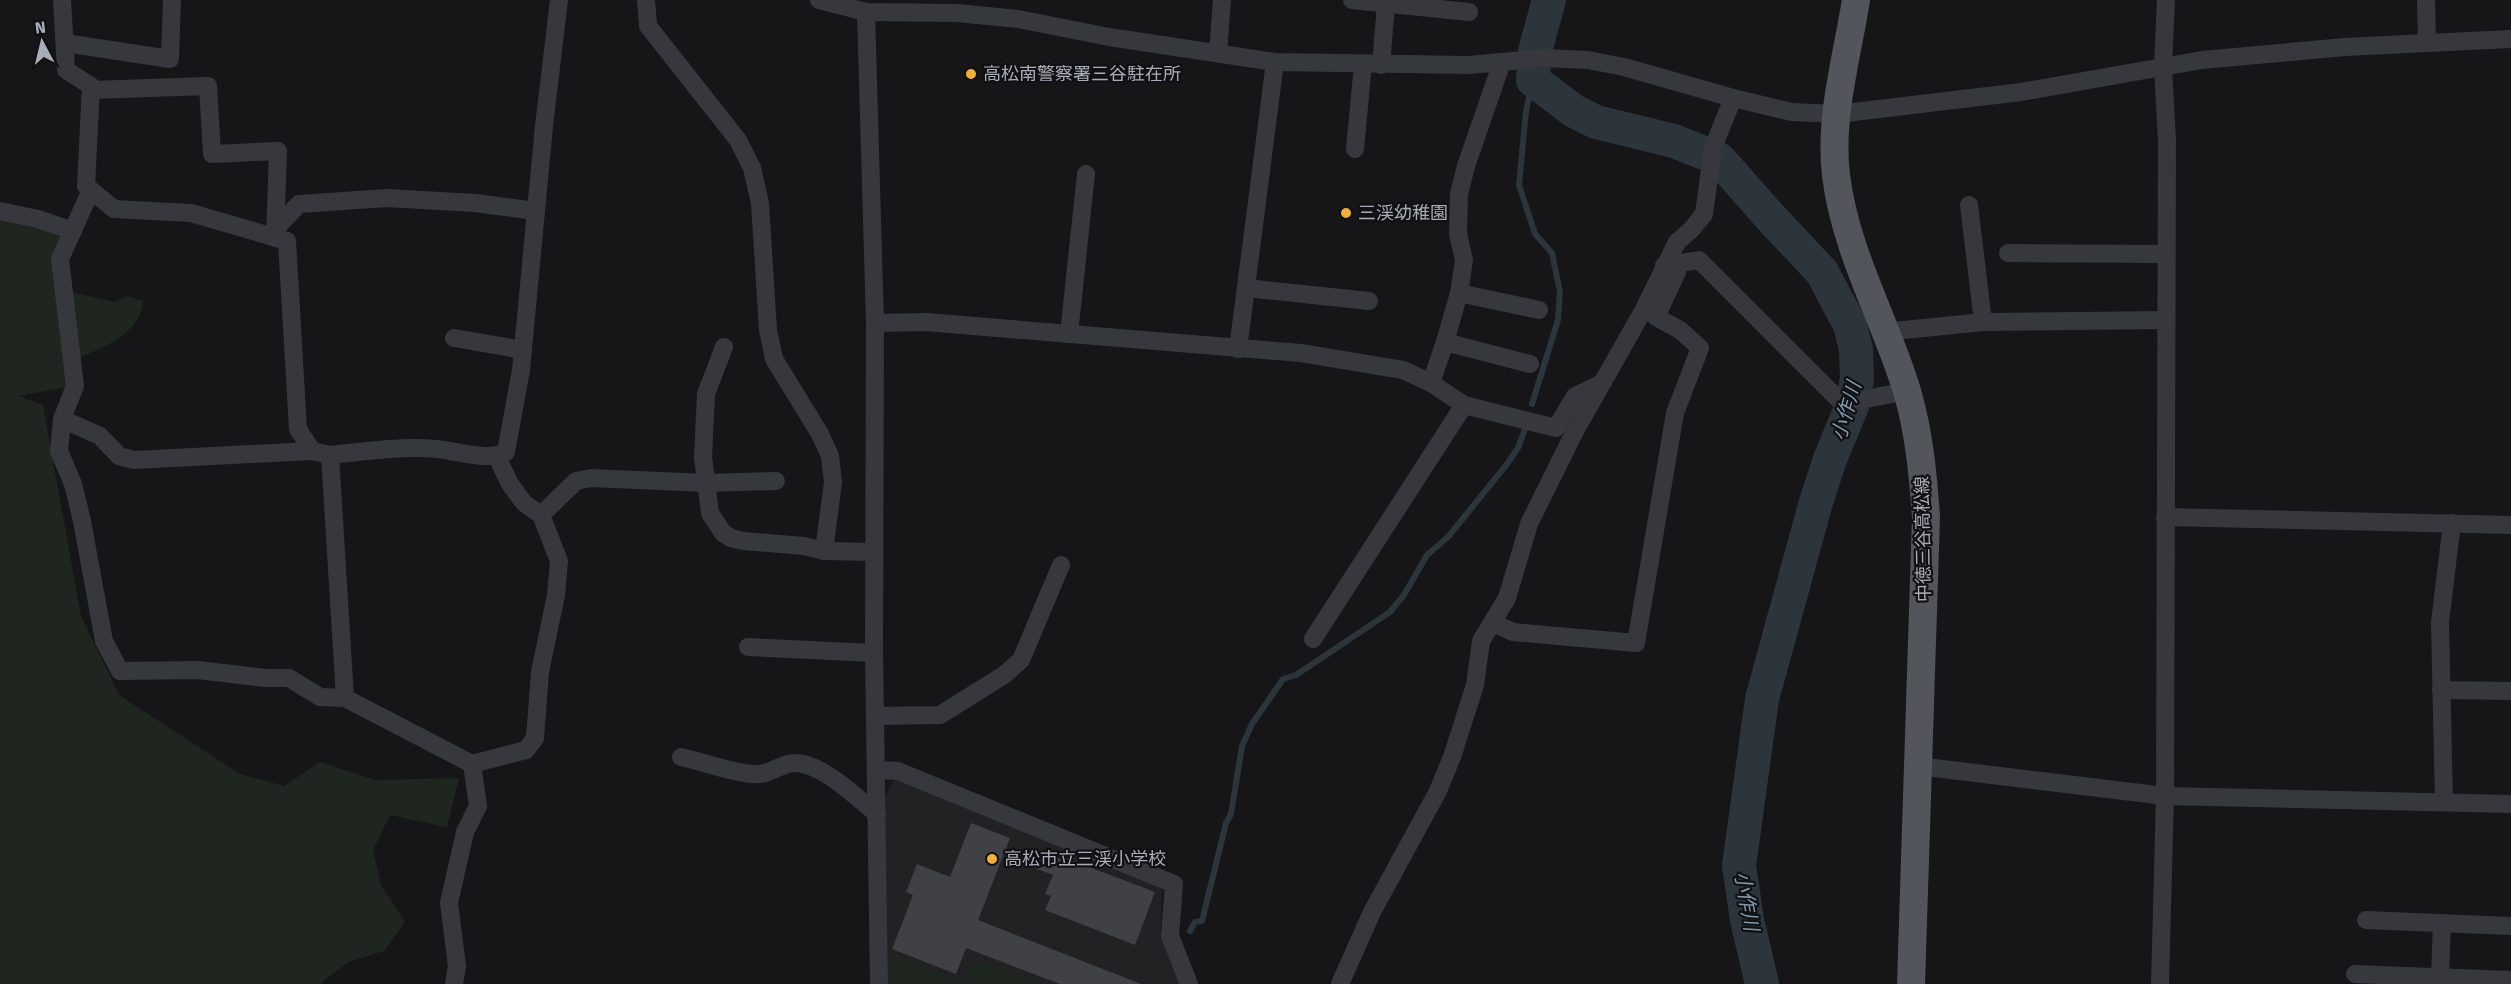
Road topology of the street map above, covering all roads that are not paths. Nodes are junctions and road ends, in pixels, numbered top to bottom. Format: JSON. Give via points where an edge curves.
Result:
{"nodes":[{"id":1,"x":62,"y":0,"type":"edge"},
{"id":2,"x":172,"y":0,"type":"edge"},
{"id":3,"x":559,"y":0,"type":"edge"},
{"id":4,"x":646,"y":0,"type":"edge"},
{"id":5,"x":819,"y":0,"type":"edge"},
{"id":6,"x":1222,"y":0,"type":"edge"},
{"id":7,"x":1352,"y":0,"type":"edge"},
{"id":8,"x":1856,"y":0,"type":"edge"},
{"id":9,"x":2166,"y":0,"type":"edge"},
{"id":10,"x":2426,"y":0,"type":"edge"},
{"id":11,"x":1386,"y":4,"type":"junction"},
{"id":12,"x":1003,"y":9,"type":"edge"},
{"id":13,"x":866,"y":12,"type":"junction"},
{"id":14,"x":1469,"y":12,"type":"dead end"},
{"id":15,"x":2511,"y":39,"type":"edge"},
{"id":16,"x":2427,"y":42,"type":"junction"},
{"id":17,"x":65,"y":44,"type":"junction"},
{"id":18,"x":1218,"y":53,"type":"junction"},
{"id":19,"x":1275,"y":62,"type":"junction"},
{"id":20,"x":1502,"y":62,"type":"junction"},
{"id":21,"x":1372,"y":64,"type":"junction"},
{"id":22,"x":2163,"y":67,"type":"junction"},
{"id":23,"x":91,"y":90,"type":"junction"},
{"id":24,"x":1733,"y":98,"type":"junction"},
{"id":25,"x":1837,"y":114,"type":"junction"},
{"id":26,"x":1355,"y":149,"type":"dead end"},
{"id":27,"x":1086,"y":174,"type":"dead end"},
{"id":28,"x":91,"y":190,"type":"junction"},
{"id":29,"x":1969,"y":205,"type":"dead end"},
{"id":30,"x":0,"y":211,"type":"edge"},
{"id":31,"x":536,"y":211,"type":"junction"},
{"id":32,"x":73,"y":231,"type":"junction"},
{"id":33,"x":275,"y":233,"type":"junction"},
{"id":34,"x":2008,"y":253,"type":"dead end"},
{"id":35,"x":2166,"y":254,"type":"junction"},
{"id":36,"x":1664,"y":266,"type":"junction"},
{"id":37,"x":1246,"y":288,"type":"junction"},
{"id":38,"x":1459,"y":293,"type":"junction"},
{"id":39,"x":1370,"y":301,"type":"dead end"},
{"id":40,"x":1539,"y":310,"type":"dead end"},
{"id":41,"x":2166,"y":320,"type":"junction"},
{"id":42,"x":1983,"y":322,"type":"junction"},
{"id":43,"x":875,"y":323,"type":"junction"},
{"id":44,"x":1884,"y":332,"type":"junction"},
{"id":45,"x":1069,"y":334,"type":"junction"},
{"id":46,"x":454,"y":338,"type":"dead end"},
{"id":47,"x":1445,"y":342,"type":"junction"},
{"id":48,"x":724,"y":347,"type":"dead end"},
{"id":49,"x":1238,"y":349,"type":"junction"},
{"id":50,"x":523,"y":350,"type":"junction"},
{"id":51,"x":1530,"y":364,"type":"dead end"},
{"id":52,"x":1431,"y":383,"type":"junction"},
{"id":53,"x":1602,"y":383,"type":"junction"},
{"id":54,"x":1907,"y":391,"type":"junction"},
{"id":55,"x":1464,"y":405,"type":"junction"},
{"id":56,"x":62,"y":419,"type":"junction"},
{"id":57,"x":321,"y":453,"type":"junction"},
{"id":58,"x":497,"y":457,"type":"junction"},
{"id":59,"x":776,"y":481,"type":"dead end"},
{"id":60,"x":707,"y":483,"type":"junction"},
{"id":61,"x":541,"y":515,"type":"junction"},
{"id":62,"x":2165,"y":517,"type":"junction"},
{"id":63,"x":2452,"y":523,"type":"junction"},
{"id":64,"x":2511,"y":525,"type":"edge"},
{"id":65,"x":824,"y":551,"type":"junction"},
{"id":66,"x":874,"y":552,"type":"junction"},
{"id":67,"x":1061,"y":566,"type":"dead end"},
{"id":68,"x":1493,"y":623,"type":"junction"},
{"id":69,"x":1313,"y":639,"type":"dead end"},
{"id":70,"x":748,"y":647,"type":"dead end"},
{"id":71,"x":874,"y":653,"type":"junction"},
{"id":72,"x":2441,"y":690,"type":"junction"},
{"id":73,"x":2511,"y":691,"type":"edge"},
{"id":74,"x":345,"y":698,"type":"junction"},
{"id":75,"x":877,"y":716,"type":"junction"},
{"id":76,"x":681,"y":757,"type":"dead end"},
{"id":77,"x":472,"y":764,"type":"junction"},
{"id":78,"x":1918,"y":766,"type":"junction"},
{"id":79,"x":877,"y":770,"type":"junction"},
{"id":80,"x":2165,"y":796,"type":"junction"},
{"id":81,"x":2444,"y":802,"type":"junction"},
{"id":82,"x":2511,"y":804,"type":"edge"},
{"id":83,"x":877,"y":814,"type":"junction"},
{"id":84,"x":2366,"y":920,"type":"dead end"},
{"id":85,"x":2442,"y":923,"type":"junction"},
{"id":86,"x":2511,"y":926,"type":"edge"},
{"id":87,"x":2355,"y":974,"type":"dead end"},
{"id":88,"x":2440,"y":977,"type":"junction"},
{"id":89,"x":2511,"y":980,"type":"edge"},
{"id":90,"x":454,"y":984,"type":"edge"},
{"id":91,"x":879,"y":984,"type":"edge"},
{"id":92,"x":1189,"y":984,"type":"edge"},
{"id":93,"x":1340,"y":984,"type":"edge"},
{"id":94,"x":1911,"y":984,"type":"edge"},
{"id":95,"x":2160,"y":984,"type":"edge"}],
"edges":[{"from":1,"to":17,"type":"street"},
{"from":2,"to":17,"type":"street","via":[[171,59]]},
{"from":3,"to":31,"type":"street"},
{"from":4,"to":65,"type":"street","via":[[648,26],[738,140],[752,168],[760,203],[768,330],[774,359],[830,456],[833,482]]},
{"from":5,"to":13,"type":"street"},
{"from":6,"to":18,"type":"street"},
{"from":7,"to":11,"type":"street"},
{"from":8,"to":25,"type":"main road","name":"中徳三谷高松線"},
{"from":9,"to":22,"type":"street"},
{"from":10,"to":16,"type":"street"},
{"from":11,"to":14,"type":"street"},
{"from":11,"to":21,"type":"street"},
{"from":12,"to":13,"type":"street"},
{"from":12,"to":18,"type":"street","via":[[1119,39]]},
{"from":13,"to":43,"type":"street"},
{"from":15,"to":16,"type":"street"},
{"from":16,"to":22,"type":"street","via":[[2202,60]]},
{"from":17,"to":23,"type":"street","via":[[66,70],[91,86]]},
{"from":18,"to":19,"type":"street"},
{"from":19,"to":21,"type":"street"},
{"from":19,"to":37,"type":"street"},
{"from":20,"to":21,"type":"street"},
{"from":20,"to":24,"type":"street","via":[[1544,58],[1588,60],[1624,66]]},
{"from":20,"to":38,"type":"street","via":[[1459,194],[1458,234],[1464,260]]},
{"from":21,"to":26,"type":"street"},
{"from":22,"to":25,"type":"street","via":[[2021,92]]},
{"from":22,"to":35,"type":"street"},
{"from":23,"to":28,"type":"street","via":[[86,186]]},
{"from":23,"to":33,"type":"street","via":[[208,86],[212,154],[278,150]]},
{"from":24,"to":25,"type":"street","via":[[1792,112]]},
{"from":24,"to":36,"type":"street","via":[[1713,148],[1704,213],[1677,242]]},
{"from":25,"to":44,"type":"main road","name":"中徳三谷高松線","via":[[1835,156],[1844,218]]},
{"from":27,"to":45,"type":"street"},
{"from":28,"to":32,"type":"street"},
{"from":28,"to":33,"type":"street","via":[[114,209],[191,213]]},
{"from":29,"to":42,"type":"street"},
{"from":30,"to":32,"type":"street"},
{"from":31,"to":33,"type":"street","via":[[387,198],[299,204]]},
{"from":31,"to":50,"type":"street"},
{"from":32,"to":56,"type":"street","via":[[60,259],[75,386]]},
{"from":33,"to":57,"type":"street","via":[[287,241],[298,429]]},
{"from":34,"to":35,"type":"street"},
{"from":35,"to":41,"type":"street"},
{"from":36,"to":53,"type":"street"},
{"from":36,"to":54,"type":"street","via":[[1699,260],[1839,400]]},
{"from":36,"to":68,"type":"street","via":[[1677,272],[1656,317],[1680,330],[1700,348],[1675,413],[1636,643],[1513,632]]},
{"from":37,"to":39,"type":"street"},
{"from":37,"to":49,"type":"street"},
{"from":38,"to":40,"type":"street"},
{"from":38,"to":47,"type":"street"},
{"from":41,"to":42,"type":"street"},
{"from":41,"to":62,"type":"street"},
{"from":42,"to":44,"type":"street"},
{"from":43,"to":45,"type":"street","via":[[926,322]]},
{"from":43,"to":66,"type":"street"},
{"from":44,"to":54,"type":"main road","name":"中徳三谷高松線"},
{"from":45,"to":49,"type":"street"},
{"from":46,"to":50,"type":"street"},
{"from":47,"to":51,"type":"street"},
{"from":47,"to":52,"type":"street"},
{"from":48,"to":60,"type":"street","via":[[706,394],[703,457]]},
{"from":49,"to":52,"type":"street","via":[[1301,353],[1403,370]]},
{"from":50,"to":58,"type":"street","via":[[506,452]]},
{"from":52,"to":55,"type":"street"},
{"from":53,"to":55,"type":"street","via":[[1575,396],[1556,428]]},
{"from":53,"to":68,"type":"street","via":[[1529,524],[1507,598]]},
{"from":54,"to":78,"type":"main road","name":"中徳三谷高松線","via":[[1926,517]]},
{"from":55,"to":69,"type":"street"},
{"from":56,"to":57,"type":"street","via":[[100,436],[119,456],[134,460]]},
{"from":56,"to":74,"type":"street","via":[[59,451],[82,521],[104,641],[120,671],[198,670],[289,678],[320,697]]},
{"from":57,"to":58,"type":"street","via":[[402,447]]},
{"from":57,"to":74,"type":"street"},
{"from":58,"to":61,"type":"street","via":[[524,503]]},
{"from":59,"to":60,"type":"street"},
{"from":60,"to":61,"type":"street","via":[[591,478],[576,481]]},
{"from":60,"to":65,"type":"street","via":[[711,513],[723,533],[731,538]]},
{"from":61,"to":77,"type":"street","via":[[559,561],[540,672],[535,738],[526,750]]},
{"from":62,"to":63,"type":"street"},
{"from":62,"to":80,"type":"street"},
{"from":63,"to":64,"type":"street"},
{"from":63,"to":72,"type":"street","via":[[2440,622]]},
{"from":65,"to":66,"type":"street"},
{"from":66,"to":71,"type":"street"},
{"from":67,"to":75,"type":"street","via":[[1021,660],[1004,675],[940,715]]},
{"from":68,"to":93,"type":"street","via":[[1481,641],[1475,685],[1452,758],[1372,912]]},
{"from":70,"to":71,"type":"street"},
{"from":71,"to":75,"type":"street"},
{"from":72,"to":73,"type":"street"},
{"from":72,"to":81,"type":"street"},
{"from":74,"to":77,"type":"street"},
{"from":75,"to":79,"type":"street"},
{"from":76,"to":83,"type":"street","via":[[755,775],[795,763],[807,765]]},
{"from":77,"to":90,"type":"street","via":[[478,806],[465,832],[449,903],[457,966]]},
{"from":78,"to":80,"type":"street"},
{"from":78,"to":94,"type":"main road","name":"中徳三谷高松線"},
{"from":79,"to":83,"type":"street"},
{"from":79,"to":92,"type":"street","via":[[898,771],[1174,884],[1170,936]]},
{"from":80,"to":81,"type":"street"},
{"from":80,"to":95,"type":"street"},
{"from":81,"to":82,"type":"street"},
{"from":83,"to":91,"type":"street"},
{"from":84,"to":85,"type":"street"},
{"from":85,"to":86,"type":"street"},
{"from":85,"to":88,"type":"street"},
{"from":87,"to":88,"type":"street"},
{"from":88,"to":89,"type":"street"}]}
